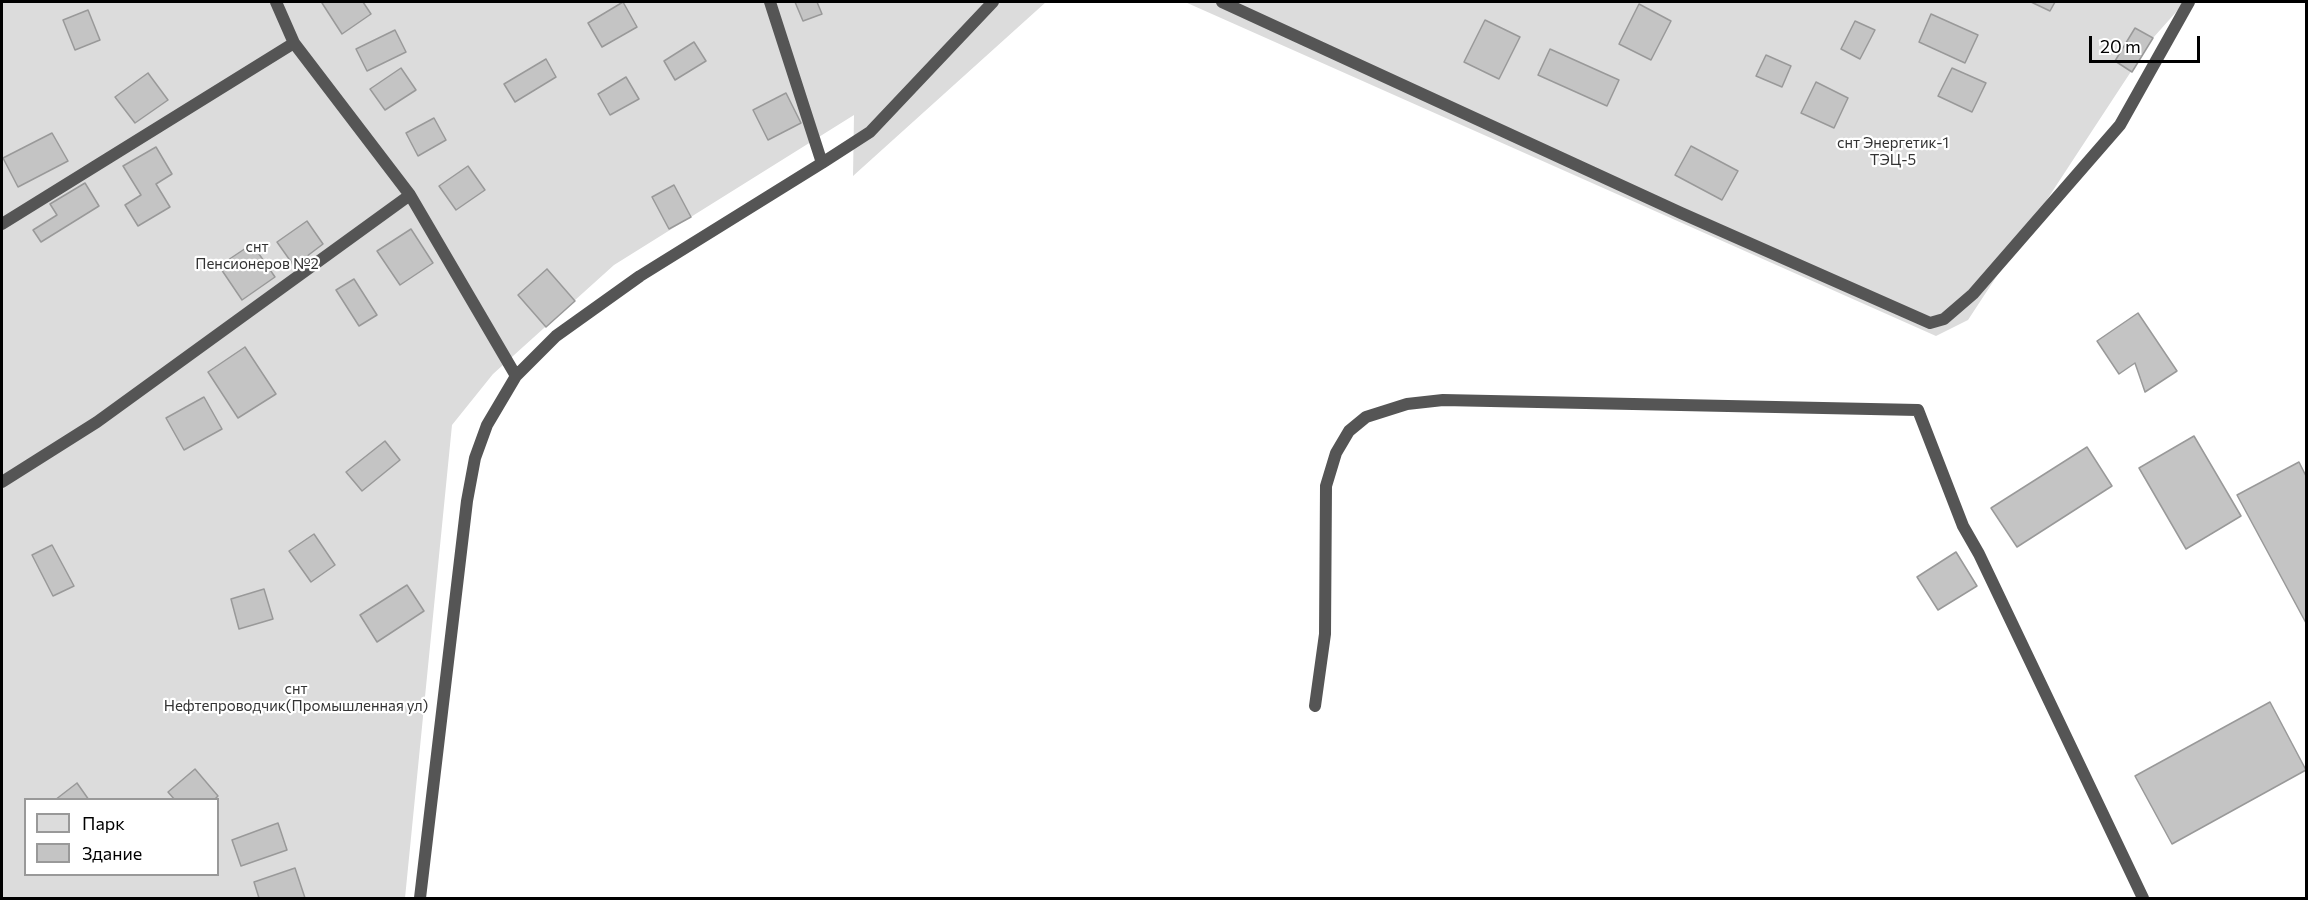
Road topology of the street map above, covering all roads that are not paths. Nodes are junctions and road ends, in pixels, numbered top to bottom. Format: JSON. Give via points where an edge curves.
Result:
{"nodes":[{"id":1,"x":276,"y":2,"type":"edge"},
{"id":2,"x":770,"y":2,"type":"edge"},
{"id":3,"x":993,"y":2,"type":"edge"},
{"id":4,"x":1222,"y":2,"type":"edge"},
{"id":5,"x":2189,"y":2,"type":"edge"},
{"id":6,"x":294,"y":43,"type":"junction"},
{"id":7,"x":822,"y":163,"type":"junction"},
{"id":8,"x":410,"y":195,"type":"junction"},
{"id":9,"x":2,"y":224,"type":"edge"},
{"id":10,"x":516,"y":376,"type":"junction"},
{"id":11,"x":2,"y":482,"type":"edge"},
{"id":12,"x":1315,"y":706,"type":"dead end"},
{"id":13,"x":420,"y":898,"type":"edge"},
{"id":14,"x":2144,"y":898,"type":"edge"}],
"edges":[{"from":1,"to":6,"type":"lane"},
{"from":2,"to":7,"type":"lane"},
{"from":3,"to":7,"type":"lane","via":[[870,132]]},
{"from":4,"to":5,"type":"lane","via":[[1930,323],[1944,319],[1973,294],[2120,125]]},
{"from":6,"to":8,"type":"lane"},
{"from":6,"to":9,"type":"lane"},
{"from":7,"to":10,"type":"lane","via":[[640,276],[556,336]]},
{"from":8,"to":10,"type":"lane"},
{"from":8,"to":11,"type":"lane","via":[[97,422]]},
{"from":10,"to":13,"type":"lane","via":[[487,425],[475,458]]},
{"from":12,"to":14,"type":"lane","via":[[1325,634],[1326,486],[1335,453],[1349,431],[1366,417],[1407,404],[1443,400],[1917,410],[1963,526]]}]}
